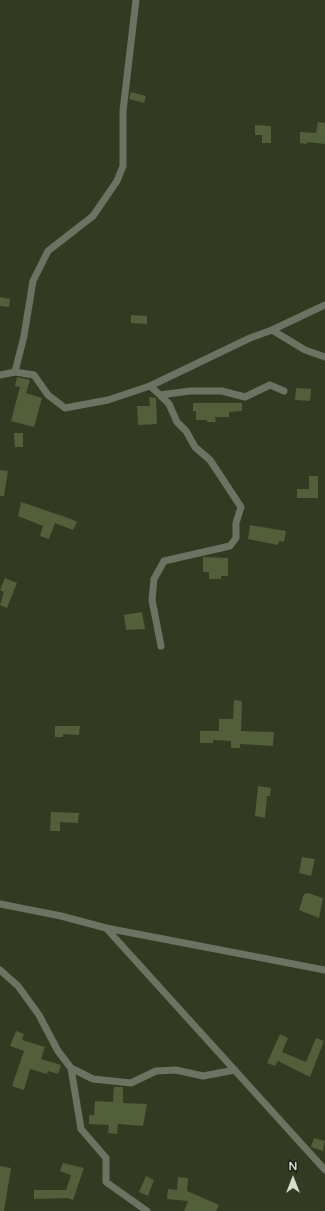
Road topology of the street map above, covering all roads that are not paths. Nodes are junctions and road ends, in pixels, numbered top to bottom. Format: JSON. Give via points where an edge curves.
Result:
{"nodes":[{"id":1,"x":136,"y":0,"type":"edge"},
{"id":2,"x":325,"y":305,"type":"edge"},
{"id":3,"x":272,"y":330,"type":"junction"},
{"id":4,"x":325,"y":357,"type":"edge"},
{"id":5,"x":15,"y":372,"type":"junction"},
{"id":6,"x":0,"y":375,"type":"edge"},
{"id":7,"x":150,"y":386,"type":"junction"},
{"id":8,"x":284,"y":391,"type":"dead end"},
{"id":9,"x":160,"y":395,"type":"junction"},
{"id":10,"x":161,"y":646,"type":"dead end"},
{"id":11,"x":0,"y":904,"type":"edge"},
{"id":12,"x":106,"y":928,"type":"junction"},
{"id":13,"x":0,"y":970,"type":"edge"},
{"id":14,"x":325,"y":970,"type":"edge"},
{"id":15,"x":71,"y":1068,"type":"junction"},
{"id":16,"x":235,"y":1070,"type":"junction"},
{"id":17,"x":325,"y":1170,"type":"edge"},
{"id":18,"x":147,"y":1211,"type":"edge"}],
"edges":[{"from":1,"to":5,"type":"street","via":[[123,111],[124,166],[93,216],[48,251],[33,281]]},
{"from":2,"to":3,"type":"street"},
{"from":3,"to":4,"type":"street","via":[[305,350]]},
{"from":3,"to":7,"type":"street"},
{"from":5,"to":6,"type":"street"},
{"from":5,"to":7,"type":"street","via":[[34,375],[48,395],[65,408],[108,400]]},
{"from":7,"to":9,"type":"street"},
{"from":8,"to":9,"type":"street","via":[[270,385],[245,397],[222,391],[190,391]]},
{"from":9,"to":10,"type":"street","via":[[169,404],[177,422],[186,431],[195,447],[210,460],[241,507],[236,523],[236,538],[230,546],[164,561],[154,579],[152,600]]},
{"from":11,"to":12,"type":"street"},
{"from":12,"to":14,"type":"street"},
{"from":12,"to":16,"type":"street"},
{"from":13,"to":15,"type":"street","via":[[22,992],[39,1015],[58,1051]]},
{"from":15,"to":16,"type":"street","via":[[93,1079],[131,1083],[156,1071],[176,1070],[203,1076]]},
{"from":15,"to":18,"type":"street","via":[[81,1129],[106,1158],[106,1182]]},
{"from":16,"to":17,"type":"street"}]}
